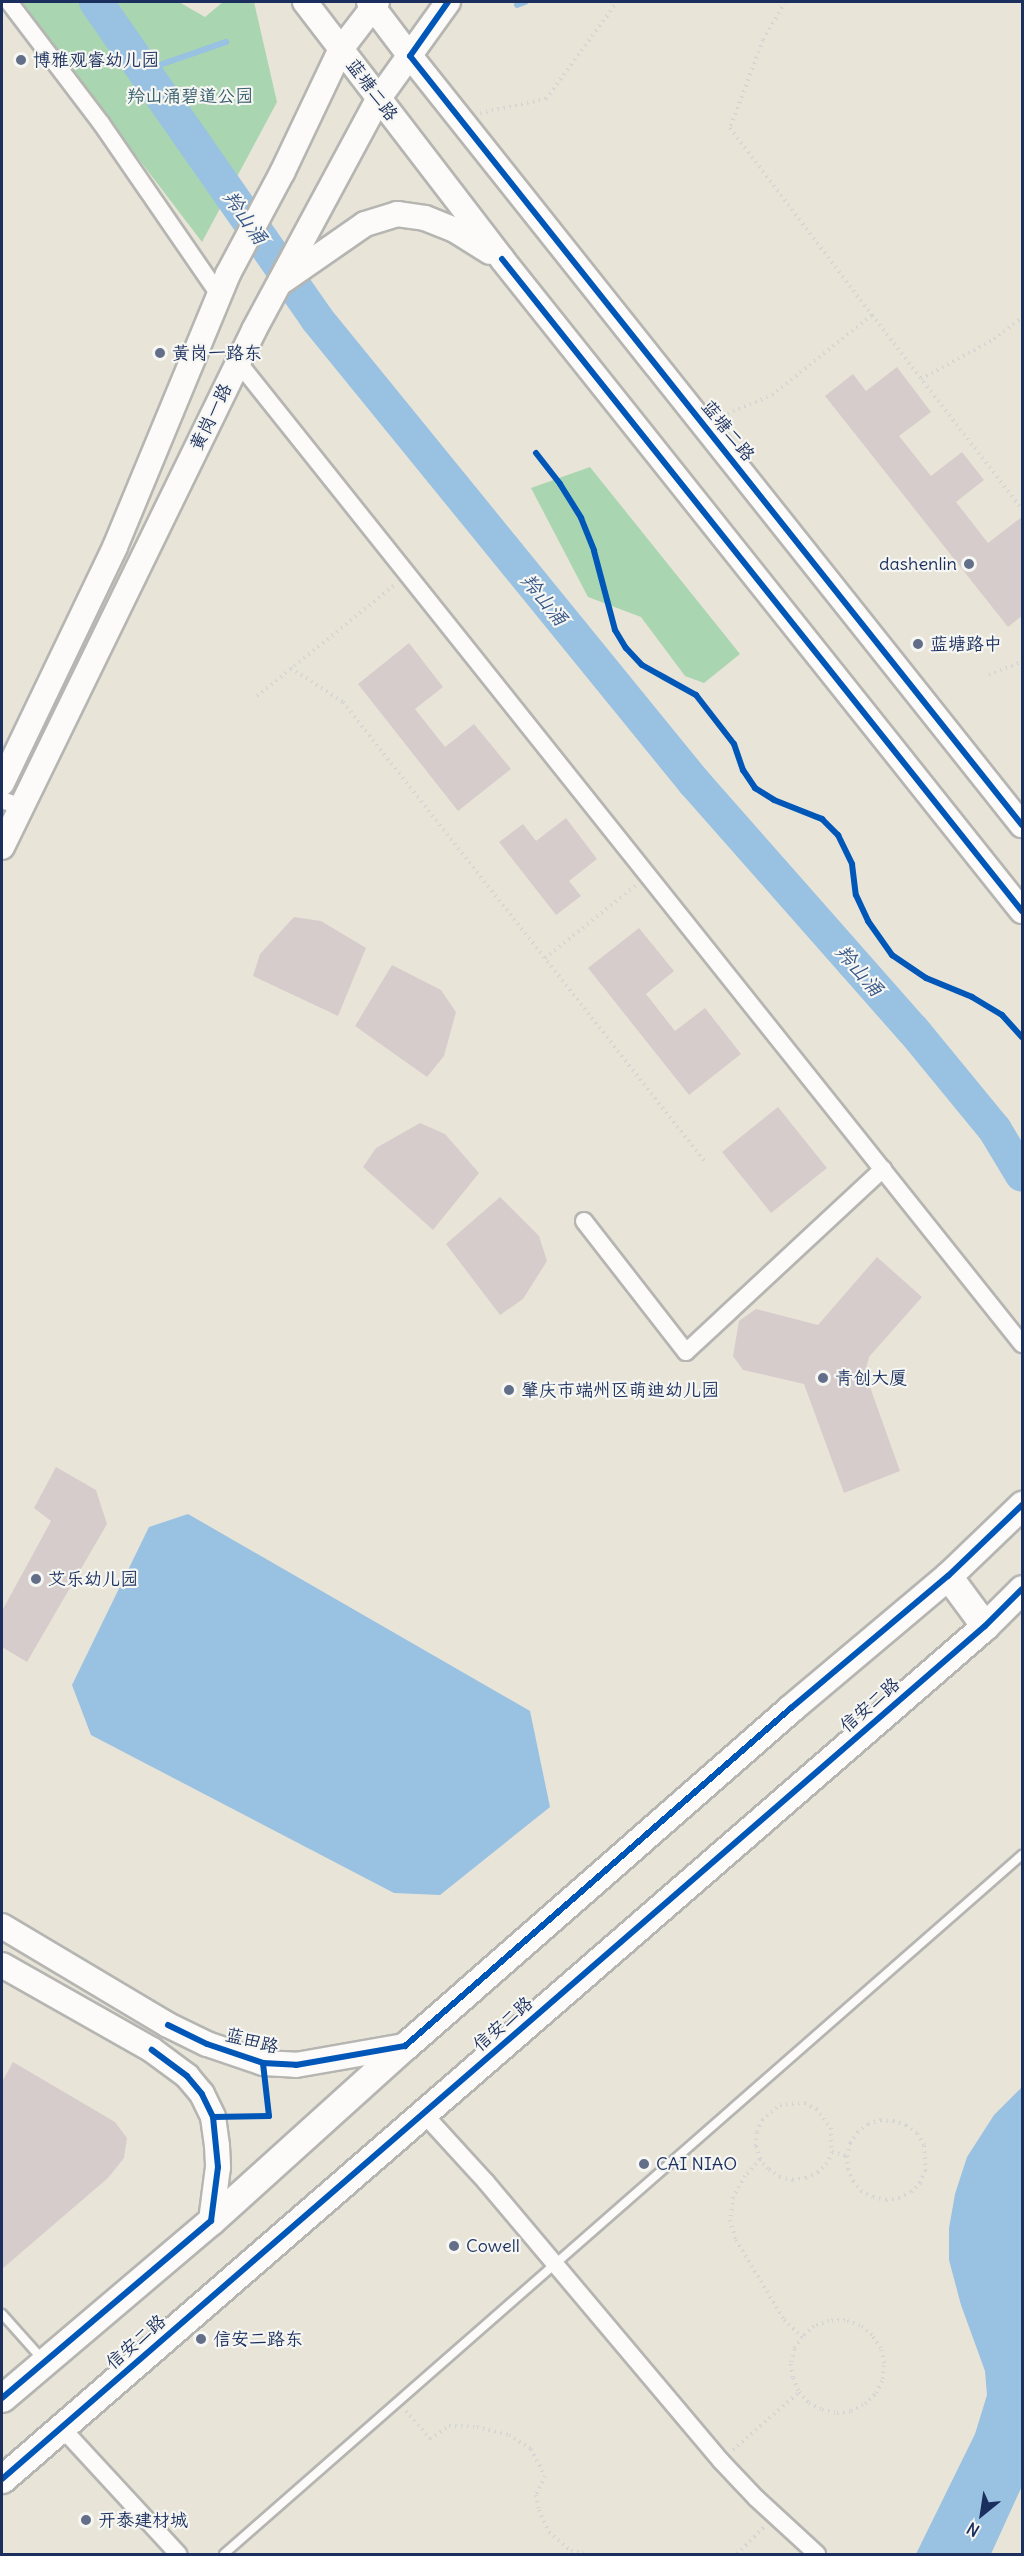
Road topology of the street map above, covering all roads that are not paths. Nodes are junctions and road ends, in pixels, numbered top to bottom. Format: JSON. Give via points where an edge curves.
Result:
{"nodes":[{"id":1,"x":9,"y":2,"type":"edge"},
{"id":2,"x":305,"y":2,"type":"edge"},
{"id":3,"x":448,"y":2,"type":"edge"},
{"id":4,"x":373,"y":3,"type":"edge"},
{"id":5,"x":341,"y":49,"type":"junction"},
{"id":6,"x":410,"y":56,"type":"junction"},
{"id":7,"x":379,"y":98,"type":"junction"},
{"id":8,"x":502,"y":259,"type":"junction"},
{"id":9,"x":223,"y":285,"type":"junction"},
{"id":10,"x":277,"y":286,"type":"junction"},
{"id":11,"x":238,"y":363,"type":"junction"},
{"id":12,"x":2,"y":783,"type":"edge"},
{"id":13,"x":11,"y":803,"type":"edge"},
{"id":14,"x":1023,"y":825,"type":"edge"},
{"id":15,"x":2,"y":847,"type":"edge"},
{"id":16,"x":1023,"y":911,"type":"edge"},
{"id":17,"x":883,"y":1169,"type":"junction"},
{"id":18,"x":584,"y":1221,"type":"dead end"},
{"id":19,"x":1023,"y":1344,"type":"edge"},
{"id":20,"x":1023,"y":1505,"type":"edge"},
{"id":21,"x":948,"y":1576,"type":"junction"},
{"id":22,"x":1023,"y":1589,"type":"edge"},
{"id":23,"x":985,"y":1626,"type":"junction"},
{"id":24,"x":1023,"y":1855,"type":"edge"},
{"id":25,"x":2,"y":1926,"type":"edge"},
{"id":26,"x":2,"y":1965,"type":"edge"},
{"id":27,"x":405,"y":2046,"type":"junction"},
{"id":28,"x":423,"y":2113,"type":"junction"},
{"id":29,"x":211,"y":2221,"type":"junction"},
{"id":30,"x":556,"y":2264,"type":"junction"},
{"id":31,"x":2,"y":2314,"type":"edge"},
{"id":32,"x":44,"y":2362,"type":"junction"},
{"id":33,"x":2,"y":2398,"type":"edge"},
{"id":34,"x":61,"y":2427,"type":"junction"},
{"id":35,"x":2,"y":2479,"type":"edge"},
{"id":36,"x":178,"y":2554,"type":"edge"},
{"id":37,"x":225,"y":2554,"type":"edge"},
{"id":38,"x":817,"y":2554,"type":"edge"}],
"edges":[{"from":1,"to":9,"type":"street"},
{"from":2,"to":5,"type":"main road","name":"蓝塘二路"},
{"from":3,"to":6,"type":"main road","name":"黄岗一路"},
{"from":4,"to":5,"type":"main road","name":"黄岗一路"},
{"from":4,"to":6,"type":"main road","name":"蓝塘二路"},
{"from":5,"to":7,"type":"main road","name":"蓝塘二路"},
{"from":5,"to":9,"type":"main road","name":"黄岗一路"},
{"from":6,"to":7,"type":"main road","name":"黄岗一路"},
{"from":6,"to":14,"type":"main road","name":"蓝塘二路"},
{"from":7,"to":8,"type":"main road","name":"蓝塘二路"},
{"from":7,"to":10,"type":"main road","name":"黄岗一路"},
{"from":8,"to":10,"type":"main road","via":[[455,230],[425,218],[397,214],[365,224],[338,240]]},
{"from":8,"to":16,"type":"main road","name":"蓝塘二路"},
{"from":9,"to":12,"type":"main road","name":"黄岗一路","via":[[115,547]]},
{"from":10,"to":11,"type":"main road","name":"黄岗一路"},
{"from":11,"to":13,"type":"main road","name":"黄岗一路"},
{"from":11,"to":17,"type":"street"},
{"from":13,"to":15,"type":"main road","name":"黄岗一路"},
{"from":17,"to":18,"type":"street","via":[[686,1352]]},
{"from":17,"to":19,"type":"street"},
{"from":20,"to":21,"type":"main road"},
{"from":21,"to":23,"type":"main road"},
{"from":21,"to":27,"type":"main road"},
{"from":22,"to":23,"type":"main road","name":"信安二路"},
{"from":23,"to":28,"type":"main road","name":"信安二路"},
{"from":24,"to":30,"type":"lane"},
{"from":25,"to":27,"type":"main road","name":"蓝田路","via":[[168,2025],[207,2044],[263,2063],[296,2065]]},
{"from":26,"to":29,"type":"main road","via":[[152,2050],[187,2076],[202,2094],[213,2116],[217,2146]]},
{"from":27,"to":29,"type":"main road"},
{"from":28,"to":30,"type":"street"},
{"from":28,"to":34,"type":"main road","name":"信安二路"},
{"from":29,"to":32,"type":"main road"},
{"from":30,"to":37,"type":"lane"},
{"from":30,"to":38,"type":"street","via":[[721,2461]]},
{"from":31,"to":32,"type":"lane"},
{"from":32,"to":33,"type":"main road"},
{"from":34,"to":35,"type":"main road","name":"信安二路"},
{"from":34,"to":36,"type":"street"}]}
